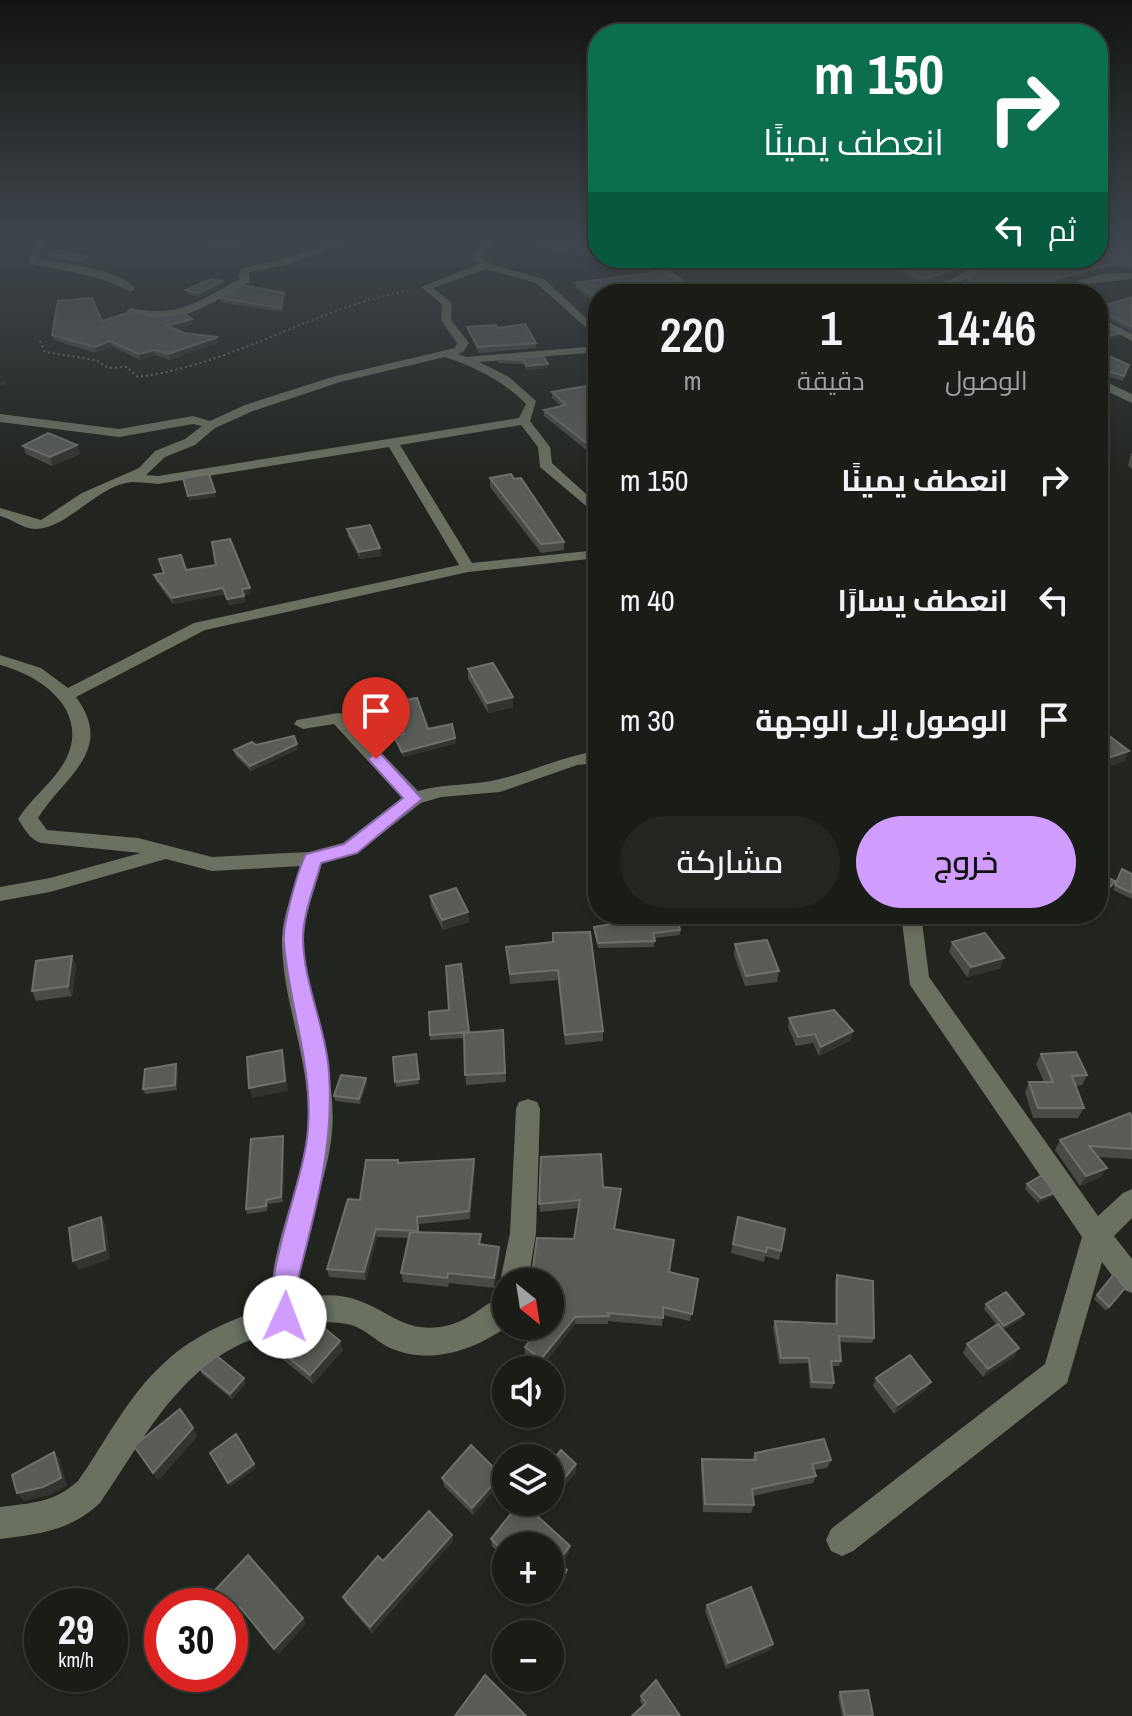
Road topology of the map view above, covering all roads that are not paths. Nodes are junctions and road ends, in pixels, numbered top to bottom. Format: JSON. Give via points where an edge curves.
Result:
{"nodes":[{"id":1,"x":446,"y":319,"type":"edge"},
{"id":2,"x":1108,"y":325,"type":"edge"},
{"id":3,"x":1132,"y":338,"type":"edge"},
{"id":4,"x":588,"y":350,"type":"edge"},
{"id":5,"x":448,"y":354,"type":"junction"},
{"id":6,"x":466,"y":360,"type":"junction"},
{"id":7,"x":1108,"y":387,"type":"edge"},
{"id":8,"x":1132,"y":399,"type":"edge"},
{"id":9,"x":0,"y":418,"type":"edge"},
{"id":10,"x":524,"y":421,"type":"junction"},
{"id":11,"x":211,"y":425,"type":"junction"},
{"id":12,"x":393,"y":443,"type":"junction"},
{"id":13,"x":129,"y":478,"type":"junction"},
{"id":14,"x":588,"y":503,"type":"edge"},
{"id":15,"x":0,"y":512,"type":"edge"},
{"id":16,"x":588,"y":555,"type":"edge"},
{"id":17,"x":468,"y":568,"type":"junction"},
{"id":18,"x":0,"y":660,"type":"edge"},
{"id":19,"x":67,"y":695,"type":"junction"},
{"id":20,"x":303,"y":724,"type":"dead end"},
{"id":21,"x":588,"y":758,"type":"edge"},
{"id":22,"x":414,"y":799,"type":"junction"},
{"id":23,"x":168,"y":852,"type":"junction"},
{"id":24,"x":313,"y":859,"type":"junction"},
{"id":25,"x":0,"y":894,"type":"edge"},
{"id":26,"x":912,"y":924,"type":"edge"},
{"id":27,"x":528,"y":1109,"type":"dead end"},
{"id":28,"x":1132,"y":1201,"type":"edge"},
{"id":29,"x":1096,"y":1235,"type":"junction"},
{"id":30,"x":517,"y":1268,"type":"edge"},
{"id":31,"x":1132,"y":1280,"type":"edge"},
{"id":32,"x":285,"y":1317,"type":"junction"},
{"id":33,"x":492,"y":1321,"type":"edge"},
{"id":34,"x":0,"y":1523,"type":"edge"},
{"id":35,"x":842,"y":1540,"type":"dead end"}],
"edges":[{"from":1,"to":5,"type":"street","via":[[463,343]]},
{"from":2,"to":3,"type":"street"},
{"from":4,"to":6,"type":"street"},
{"from":5,"to":6,"type":"street"},
{"from":5,"to":11,"type":"street","via":[[336,379]]},
{"from":6,"to":10,"type":"street","via":[[486,367],[526,397],[532,404]]},
{"from":7,"to":8,"type":"street"},
{"from":9,"to":11,"type":"street","via":[[119,433],[193,420]]},
{"from":10,"to":12,"type":"street"},
{"from":10,"to":14,"type":"street","via":[[544,447],[545,464]]},
{"from":11,"to":13,"type":"street"},
{"from":12,"to":13,"type":"street","via":[[158,480]]},
{"from":12,"to":17,"type":"street"},
{"from":13,"to":15,"type":"street","via":[[39,526]]},
{"from":16,"to":17,"type":"street"},
{"from":17,"to":19,"type":"street","via":[[200,626]]},
{"from":18,"to":19,"type":"street","via":[[54,682]]},
{"from":19,"to":23,"type":"street","via":[[83,730],[79,749],[32,810],[31,827],[41,836]]},
{"from":20,"to":22,"type":"street","via":[[338,718]]},
{"from":21,"to":22,"type":"street","via":[[500,786],[440,791]]},
{"from":22,"to":24,"type":"street","via":[[350,848]]},
{"from":23,"to":24,"type":"street","via":[[212,864]]},
{"from":23,"to":25,"type":"street"},
{"from":24,"to":32,"type":"street","via":[[293,939],[318,1069],[320,1130],[282,1297]]},
{"from":26,"to":29,"type":"street","via":[[918,979]]},
{"from":27,"to":30,"type":"street"},
{"from":28,"to":29,"type":"street"},
{"from":29,"to":31,"type":"street"},
{"from":29,"to":35,"type":"street","via":[[1057,1373]]},
{"from":32,"to":33,"type":"street","via":[[333,1309],[373,1317],[401,1339],[430,1343]]},
{"from":32,"to":34,"type":"street","via":[[242,1329],[179,1367],[71,1510]]}]}
